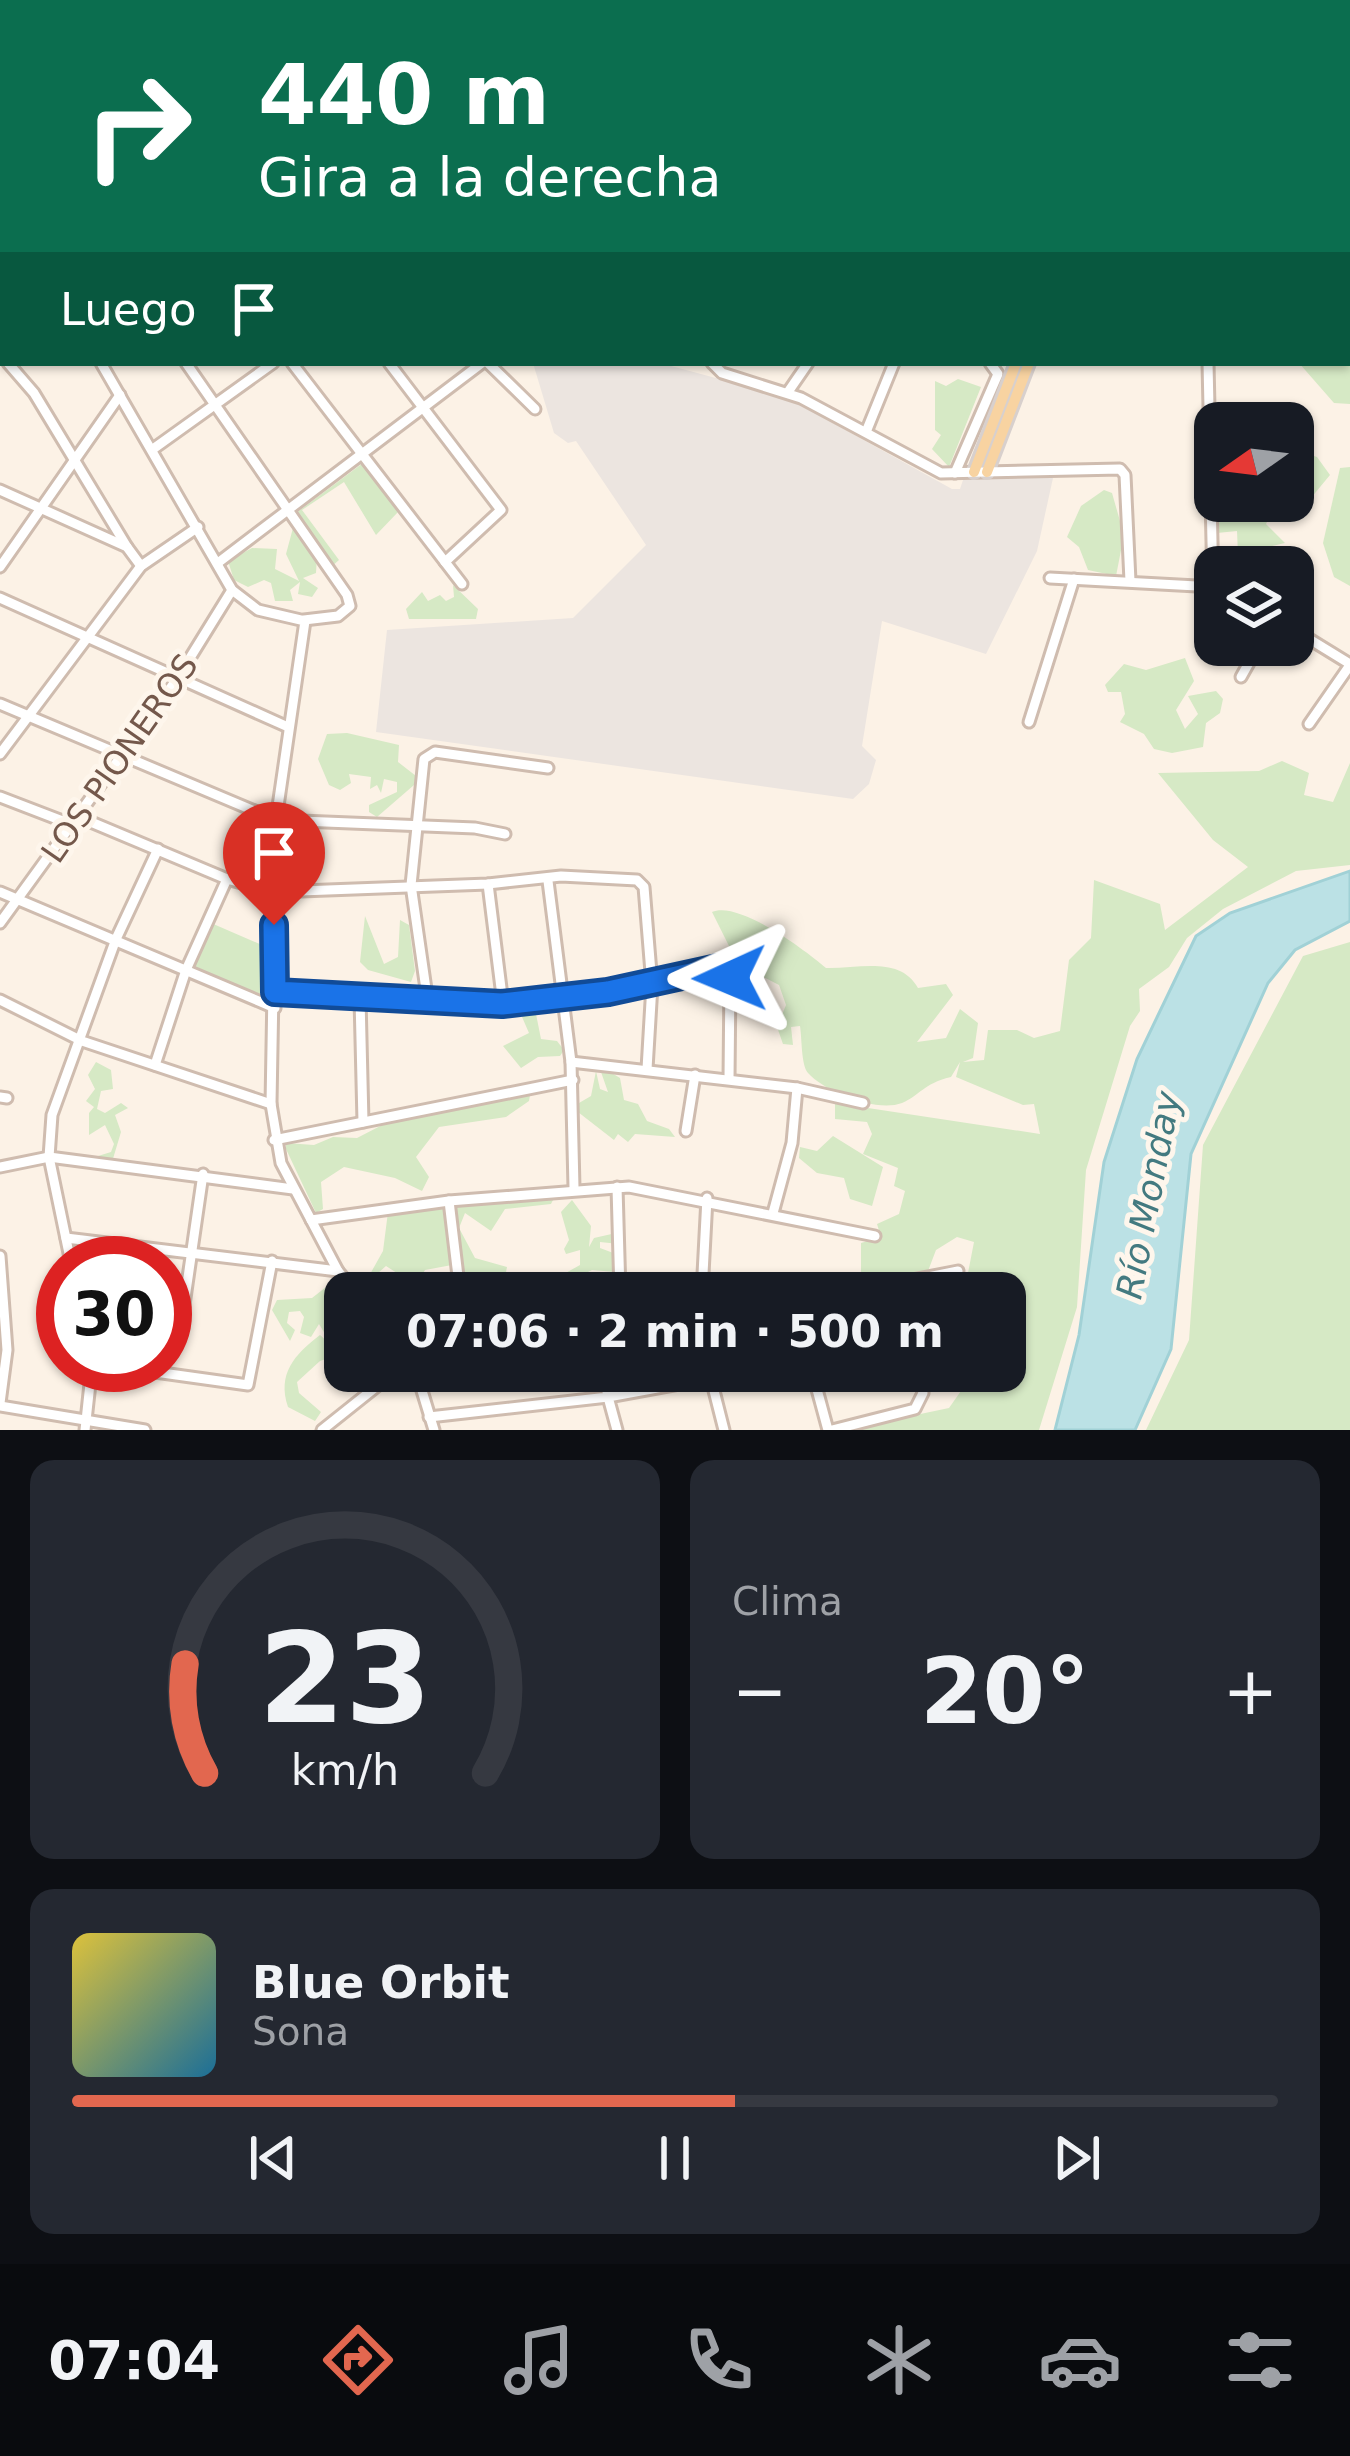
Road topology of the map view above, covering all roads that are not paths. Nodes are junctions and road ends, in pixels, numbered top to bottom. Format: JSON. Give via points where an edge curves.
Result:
{"nodes":[{"id":1,"x":9,"y":366,"type":"edge"},
{"id":2,"x":103,"y":366,"type":"edge"},
{"id":3,"x":188,"y":366,"type":"edge"},
{"id":4,"x":269,"y":366,"type":"edge"},
{"id":5,"x":294,"y":366,"type":"edge"},
{"id":6,"x":391,"y":366,"type":"edge"},
{"id":7,"x":481,"y":366,"type":"edge"},
{"id":8,"x":488,"y":366,"type":"edge"},
{"id":9,"x":715,"y":366,"type":"edge"},
{"id":10,"x":806,"y":366,"type":"edge"},
{"id":11,"x":893,"y":366,"type":"edge"},
{"id":12,"x":992,"y":366,"type":"edge"},
{"id":13,"x":1015,"y":366,"type":"edge"},
{"id":14,"x":1028,"y":366,"type":"edge"},
{"id":15,"x":1208,"y":366,"type":"edge"},
{"id":16,"x":788,"y":392,"type":"junction"},
{"id":17,"x":120,"y":395,"type":"junction"},
{"id":18,"x":214,"y":404,"type":"junction"},
{"id":19,"x":423,"y":410,"type":"junction"},
{"id":20,"x":536,"y":410,"type":"dead end"},
{"id":21,"x":866,"y":432,"type":"junction"},
{"id":22,"x":153,"y":448,"type":"junction"},
{"id":23,"x":363,"y":458,"type":"junction"},
{"id":24,"x":74,"y":459,"type":"junction"},
{"id":25,"x":981,"y":472,"type":"junction"},
{"id":26,"x":956,"y":473,"type":"junction"},
{"id":27,"x":0,"y":490,"type":"edge"},
{"id":28,"x":41,"y":510,"type":"junction"},
{"id":29,"x":293,"y":510,"type":"junction"},
{"id":30,"x":197,"y":527,"type":"junction"},
{"id":31,"x":1213,"y":546,"type":"edge"},
{"id":32,"x":127,"y":547,"type":"junction"},
{"id":33,"x":220,"y":562,"type":"junction"},
{"id":34,"x":445,"y":562,"type":"junction"},
{"id":35,"x":141,"y":566,"type":"junction"},
{"id":36,"x":0,"y":567,"type":"edge"},
{"id":37,"x":1050,"y":578,"type":"dead end"},
{"id":38,"x":1074,"y":579,"type":"junction"},
{"id":39,"x":1130,"y":581,"type":"junction"},
{"id":40,"x":462,"y":584,"type":"dead end"},
{"id":41,"x":1194,"y":585,"type":"edge"},
{"id":42,"x":232,"y":590,"type":"junction"},
{"id":43,"x":0,"y":598,"type":"edge"},
{"id":44,"x":304,"y":620,"type":"junction"},
{"id":45,"x":84,"y":636,"type":"junction"},
{"id":46,"x":1314,"y":642,"type":"edge"},
{"id":47,"x":1350,"y":664,"type":"edge"},
{"id":48,"x":1247,"y":666,"type":"edge"},
{"id":49,"x":1241,"y":676,"type":"dead end"},
{"id":50,"x":177,"y":679,"type":"junction"},
{"id":51,"x":0,"y":704,"type":"edge"},
{"id":52,"x":27,"y":716,"type":"junction"},
{"id":53,"x":1028,"y":722,"type":"dead end"},
{"id":54,"x":1309,"y":724,"type":"dead end"},
{"id":55,"x":288,"y":727,"type":"junction"},
{"id":56,"x":0,"y":754,"type":"edge"},
{"id":57,"x":124,"y":754,"type":"junction"},
{"id":58,"x":548,"y":768,"type":"dead end"},
{"id":59,"x":0,"y":797,"type":"edge"},
{"id":60,"x":276,"y":820,"type":"junction"},
{"id":61,"x":76,"y":821,"type":"junction"},
{"id":62,"x":418,"y":825,"type":"junction"},
{"id":63,"x":505,"y":834,"type":"dead end"},
{"id":64,"x":158,"y":849,"type":"junction"},
{"id":65,"x":227,"y":879,"type":"junction"},
{"id":66,"x":548,"y":881,"type":"junction"},
{"id":67,"x":488,"y":884,"type":"junction"},
{"id":68,"x":411,"y":885,"type":"junction"},
{"id":69,"x":0,"y":892,"type":"edge"},
{"id":70,"x":274,"y":892,"type":"junction"},
{"id":71,"x":19,"y":899,"type":"junction"},
{"id":72,"x":0,"y":923,"type":"edge"},
{"id":73,"x":116,"y":939,"type":"junction"},
{"id":74,"x":186,"y":970,"type":"junction"},
{"id":75,"x":652,"y":985,"type":"junction"},
{"id":76,"x":275,"y":992,"type":"junction"},
{"id":77,"x":360,"y":998,"type":"junction"},
{"id":78,"x":563,"y":999,"type":"junction"},
{"id":79,"x":0,"y":1000,"type":"edge"},
{"id":80,"x":428,"y":1003,"type":"junction"},
{"id":81,"x":502,"y":1004,"type":"junction"},
{"id":82,"x":275,"y":1008,"type":"junction"},
{"id":83,"x":82,"y":1041,"type":"junction"},
{"id":84,"x":571,"y":1061,"type":"junction"},
{"id":85,"x":155,"y":1065,"type":"junction"},
{"id":86,"x":647,"y":1070,"type":"junction"},
{"id":87,"x":695,"y":1075,"type":"junction"},
{"id":88,"x":729,"y":1079,"type":"junction"},
{"id":89,"x":573,"y":1080,"type":"junction"},
{"id":90,"x":797,"y":1088,"type":"junction"},
{"id":91,"x":862,"y":1103,"type":"dead end"},
{"id":92,"x":271,"y":1104,"type":"junction"},
{"id":93,"x":363,"y":1122,"type":"junction"},
{"id":94,"x":686,"y":1130,"type":"dead end"},
{"id":95,"x":274,"y":1140,"type":"junction"},
{"id":96,"x":49,"y":1157,"type":"junction"},
{"id":97,"x":0,"y":1167,"type":"edge"},
{"id":98,"x":202,"y":1174,"type":"junction"},
{"id":99,"x":617,"y":1187,"type":"junction"},
{"id":100,"x":574,"y":1188,"type":"junction"},
{"id":101,"x":293,"y":1189,"type":"junction"},
{"id":102,"x":707,"y":1198,"type":"junction"},
{"id":103,"x":449,"y":1201,"type":"junction"},
{"id":104,"x":772,"y":1213,"type":"junction"},
{"id":105,"x":310,"y":1220,"type":"junction"},
{"id":106,"x":65,"y":1236,"type":"edge"},
{"id":107,"x":875,"y":1236,"type":"dead end"},
{"id":108,"x":192,"y":1238,"type":"edge"},
{"id":109,"x":192,"y":1251,"type":"edge"},
{"id":110,"x":0,"y":1256,"type":"edge"},
{"id":111,"x":272,"y":1262,"type":"junction"},
{"id":112,"x":338,"y":1271,"type":"joint"},
{"id":113,"x":958,"y":1271,"type":"dead end"},
{"id":114,"x":457,"y":1272,"type":"edge"},
{"id":115,"x":619,"y":1272,"type":"edge"},
{"id":116,"x":703,"y":1272,"type":"edge"},
{"id":117,"x":953,"y":1272,"type":"edge"},
{"id":118,"x":192,"y":1377,"type":"edge"},
{"id":119,"x":89,"y":1392,"type":"edge"},
{"id":120,"x":370,"y":1392,"type":"edge"},
{"id":121,"x":422,"y":1392,"type":"edge"},
{"id":122,"x":607,"y":1392,"type":"edge"},
{"id":123,"x":627,"y":1392,"type":"edge"},
{"id":124,"x":714,"y":1392,"type":"edge"},
{"id":125,"x":818,"y":1392,"type":"edge"},
{"id":126,"x":922,"y":1392,"type":"edge"},
{"id":127,"x":608,"y":1396,"type":"junction"},
{"id":128,"x":0,"y":1404,"type":"edge"},
{"id":129,"x":429,"y":1417,"type":"junction"},
{"id":130,"x":86,"y":1425,"type":"edge"},
{"id":131,"x":145,"y":1430,"type":"edge"},
{"id":132,"x":322,"y":1430,"type":"edge"},
{"id":133,"x":434,"y":1430,"type":"edge"},
{"id":134,"x":616,"y":1430,"type":"edge"},
{"id":135,"x":724,"y":1430,"type":"edge"},
{"id":136,"x":830,"y":1430,"type":"edge"}],
"edges":[{"from":1,"to":24,"type":"street"},
{"from":2,"to":17,"type":"street"},
{"from":3,"to":18,"type":"street"},
{"from":4,"to":18,"type":"street"},
{"from":5,"to":23,"type":"street"},
{"from":6,"to":19,"type":"street"},
{"from":7,"to":19,"type":"street"},
{"from":8,"to":20,"type":"street"},
{"from":9,"to":16,"type":"street"},
{"from":10,"to":16,"type":"street"},
{"from":11,"to":21,"type":"street"},
{"from":12,"to":26,"type":"street","via":[[998,374]]},
{"from":13,"to":25,"type":"main road"},
{"from":14,"to":25,"type":"main road"},
{"from":15,"to":31,"type":"street"},
{"from":16,"to":21,"type":"street"},
{"from":17,"to":22,"type":"street"},
{"from":17,"to":24,"type":"street"},
{"from":18,"to":22,"type":"street"},
{"from":18,"to":29,"type":"street"},
{"from":19,"to":23,"type":"street"},
{"from":19,"to":34,"type":"street","via":[[501,511]]},
{"from":21,"to":26,"type":"street","via":[[930,469]]},
{"from":22,"to":30,"type":"street"},
{"from":23,"to":29,"type":"street"},
{"from":23,"to":34,"type":"street"},
{"from":24,"to":28,"type":"street"},
{"from":24,"to":32,"type":"street"},
{"from":25,"to":26,"type":"street"},
{"from":25,"to":39,"type":"street","via":[[1124,471]]},
{"from":27,"to":28,"type":"street"},
{"from":28,"to":32,"type":"street"},
{"from":28,"to":36,"type":"street"},
{"from":29,"to":33,"type":"street"},
{"from":29,"to":44,"type":"street","via":[[350,606],[338,616]]},
{"from":30,"to":33,"type":"street"},
{"from":30,"to":35,"type":"street"},
{"from":32,"to":35,"type":"street"},
{"from":33,"to":42,"type":"street"},
{"from":34,"to":40,"type":"street"},
{"from":35,"to":45,"type":"street"},
{"from":37,"to":38,"type":"street"},
{"from":38,"to":39,"type":"street"},
{"from":38,"to":53,"type":"street"},
{"from":39,"to":41,"type":"street"},
{"from":42,"to":44,"type":"street","via":[[258,610]]},
{"from":42,"to":50,"type":"street","name":"LOS PIONEROS"},
{"from":43,"to":45,"type":"street"},
{"from":44,"to":55,"type":"street"},
{"from":45,"to":50,"type":"street"},
{"from":45,"to":52,"type":"street"},
{"from":46,"to":47,"type":"street"},
{"from":47,"to":54,"type":"street"},
{"from":48,"to":49,"type":"street"},
{"from":50,"to":55,"type":"street"},
{"from":50,"to":57,"type":"street","name":"LOS PIONEROS"},
{"from":51,"to":52,"type":"street"},
{"from":52,"to":56,"type":"street"},
{"from":52,"to":57,"type":"street"},
{"from":55,"to":60,"type":"street"},
{"from":57,"to":60,"type":"street"},
{"from":57,"to":61,"type":"street","name":"LOS PIONEROS"},
{"from":58,"to":62,"type":"street","via":[[428,754]]},
{"from":59,"to":61,"type":"street"},
{"from":60,"to":62,"type":"street"},
{"from":60,"to":70,"type":"street"},
{"from":61,"to":64,"type":"street"},
{"from":61,"to":71,"type":"street","name":"LOS PIONEROS"},
{"from":62,"to":63,"type":"street"},
{"from":62,"to":68,"type":"street"},
{"from":64,"to":65,"type":"street"},
{"from":64,"to":73,"type":"street"},
{"from":65,"to":70,"type":"street"},
{"from":65,"to":74,"type":"street"},
{"from":66,"to":67,"type":"street"},
{"from":66,"to":75,"type":"street","via":[[638,880]]},
{"from":66,"to":78,"type":"street"},
{"from":67,"to":68,"type":"street"},
{"from":67,"to":81,"type":"street"},
{"from":68,"to":70,"type":"street"},
{"from":68,"to":80,"type":"street"},
{"from":69,"to":71,"type":"street"},
{"from":70,"to":76,"type":"street"},
{"from":71,"to":72,"type":"street","name":"LOS PIONEROS"},
{"from":71,"to":73,"type":"street"},
{"from":73,"to":74,"type":"street"},
{"from":73,"to":83,"type":"street"},
{"from":74,"to":82,"type":"street"},
{"from":74,"to":85,"type":"street"},
{"from":75,"to":78,"type":"street"},
{"from":75,"to":86,"type":"street"},
{"from":75,"to":88,"type":"street","via":[[718,968],[729,973]]},
{"from":76,"to":77,"type":"street"},
{"from":76,"to":82,"type":"street"},
{"from":77,"to":80,"type":"street"},
{"from":77,"to":93,"type":"street"},
{"from":78,"to":81,"type":"street"},
{"from":78,"to":84,"type":"street"},
{"from":79,"to":83,"type":"street"},
{"from":80,"to":81,"type":"street"},
{"from":82,"to":92,"type":"street"},
{"from":83,"to":85,"type":"street"},
{"from":83,"to":96,"type":"street","via":[[52,1115]]},
{"from":84,"to":86,"type":"street"},
{"from":84,"to":89,"type":"street"},
{"from":85,"to":92,"type":"street"},
{"from":86,"to":87,"type":"street"},
{"from":87,"to":88,"type":"street"},
{"from":87,"to":94,"type":"street"},
{"from":88,"to":90,"type":"street"},
{"from":89,"to":93,"type":"street"},
{"from":89,"to":100,"type":"street"},
{"from":90,"to":91,"type":"street"},
{"from":90,"to":104,"type":"street"},
{"from":92,"to":95,"type":"street"},
{"from":93,"to":95,"type":"street"},
{"from":95,"to":101,"type":"street"},
{"from":96,"to":97,"type":"street"},
{"from":96,"to":98,"type":"street"},
{"from":96,"to":106,"type":"street"},
{"from":98,"to":101,"type":"street"},
{"from":98,"to":108,"type":"street"},
{"from":99,"to":100,"type":"street"},
{"from":99,"to":102,"type":"street"},
{"from":99,"to":115,"type":"street"},
{"from":100,"to":103,"type":"street"},
{"from":101,"to":105,"type":"street"},
{"from":102,"to":104,"type":"street"},
{"from":102,"to":116,"type":"street"},
{"from":103,"to":105,"type":"street"},
{"from":103,"to":114,"type":"street"},
{"from":104,"to":107,"type":"street"},
{"from":105,"to":112,"type":"street"},
{"from":109,"to":111,"type":"street"},
{"from":110,"to":128,"type":"street","via":[[7,1350]]},
{"from":111,"to":112,"type":"street"},
{"from":111,"to":118,"type":"street","via":[[248,1385]]},
{"from":113,"to":117,"type":"street"},
{"from":119,"to":130,"type":"street"},
{"from":120,"to":132,"type":"street"},
{"from":121,"to":129,"type":"street"},
{"from":122,"to":127,"type":"street"},
{"from":123,"to":127,"type":"street"},
{"from":124,"to":135,"type":"street"},
{"from":125,"to":136,"type":"street"},
{"from":126,"to":136,"type":"street","via":[[915,1409]]},
{"from":127,"to":129,"type":"street"},
{"from":127,"to":134,"type":"street"},
{"from":128,"to":130,"type":"street"},
{"from":129,"to":133,"type":"street"},
{"from":130,"to":131,"type":"street"}]}
